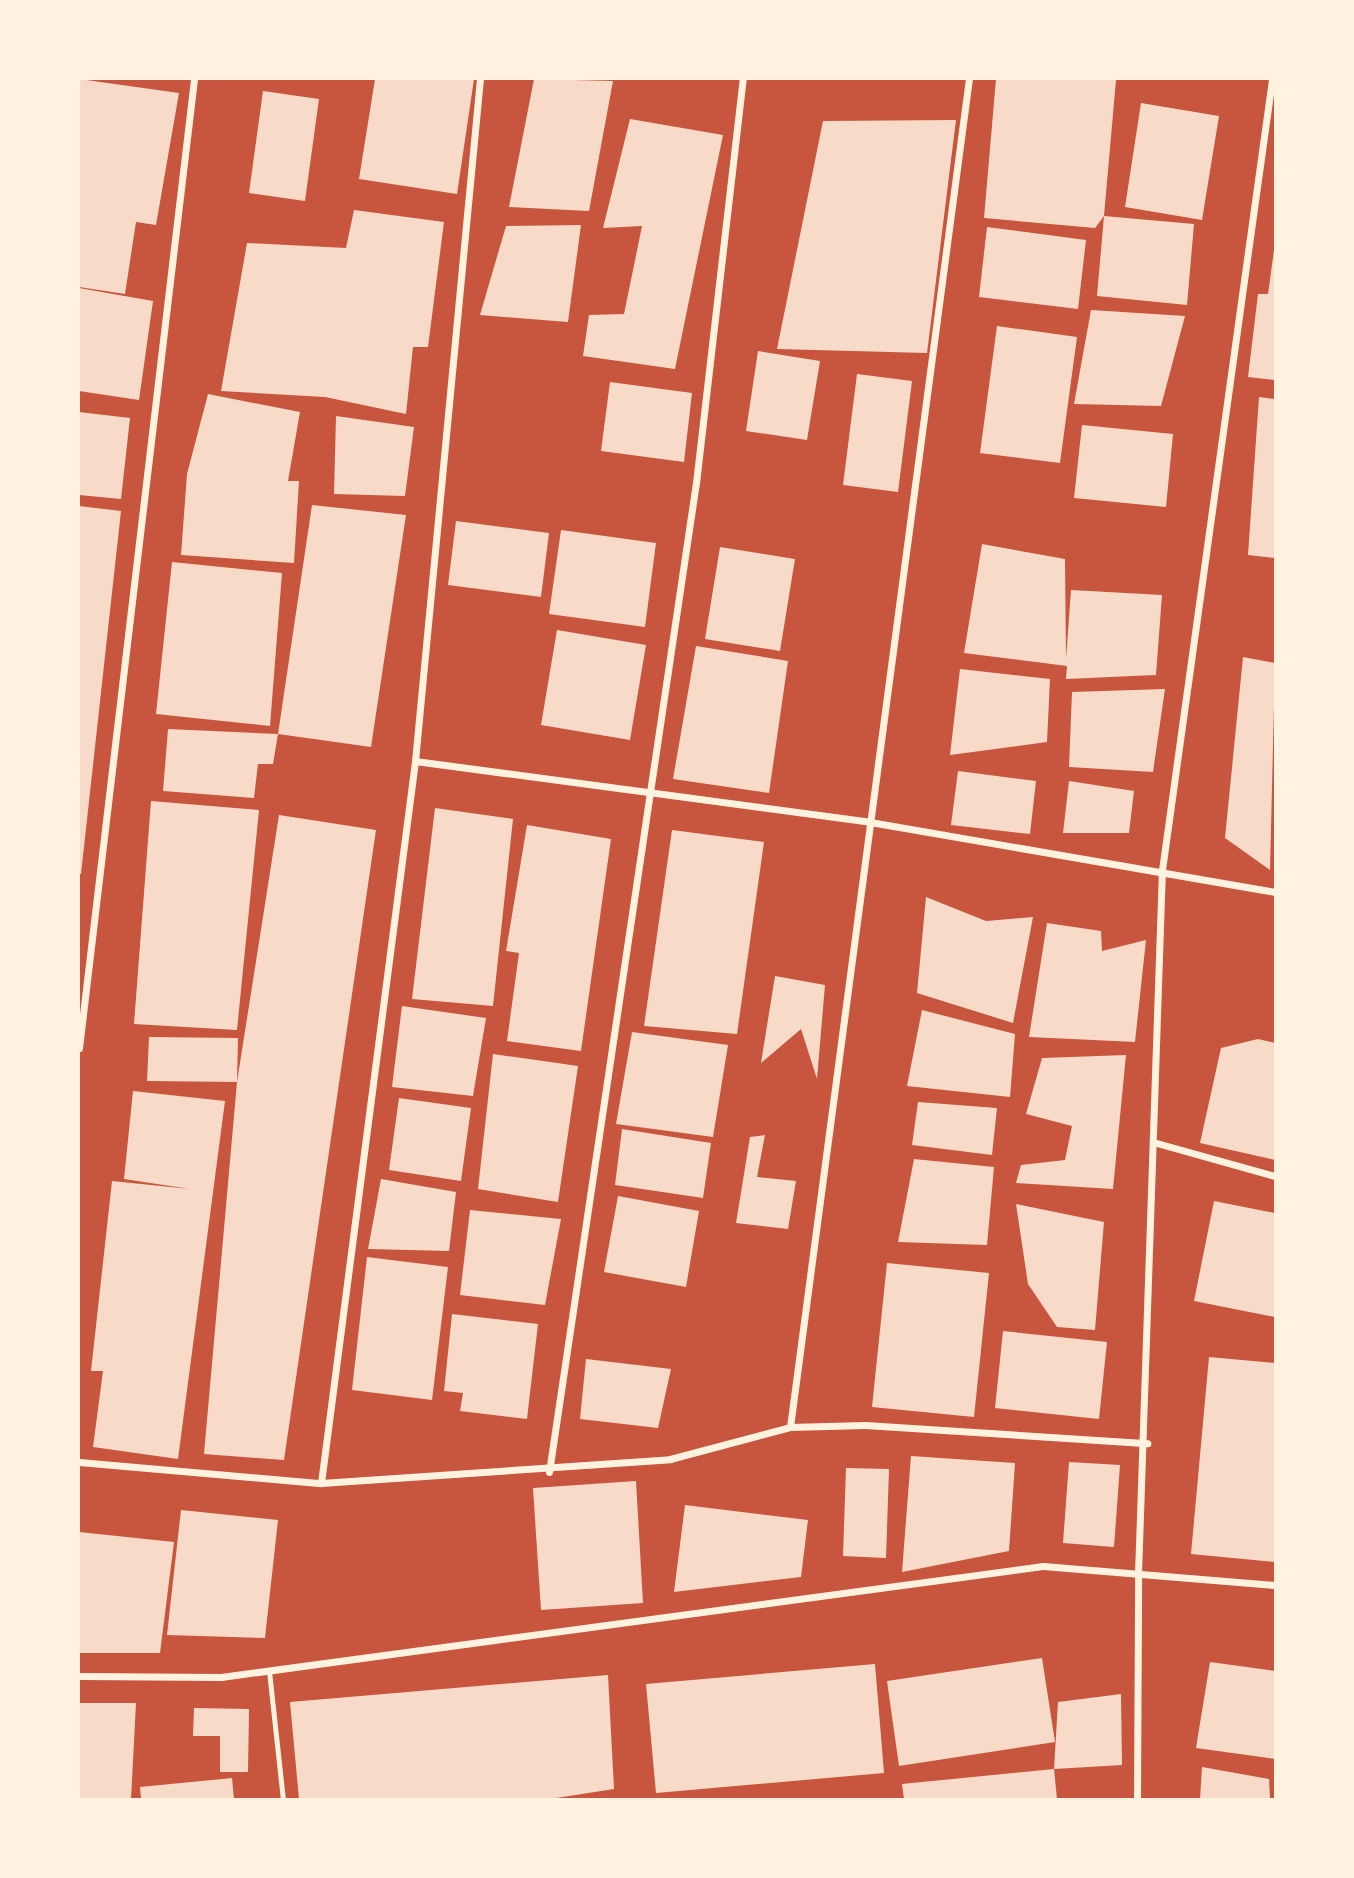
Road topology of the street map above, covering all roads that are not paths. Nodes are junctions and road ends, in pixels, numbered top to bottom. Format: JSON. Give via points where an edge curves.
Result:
{"nodes":[{"id":1,"x":194,"y":79,"type":"edge"},
{"id":2,"x":480,"y":79,"type":"edge"},
{"id":3,"x":743,"y":79,"type":"edge"},
{"id":4,"x":969,"y":79,"type":"edge"},
{"id":5,"x":1272,"y":79,"type":"edge"},
{"id":6,"x":415,"y":761,"type":"junction"},
{"id":7,"x":651,"y":794,"type":"junction"},
{"id":8,"x":870,"y":822,"type":"junction"},
{"id":9,"x":1163,"y":870,"type":"junction"},
{"id":10,"x":1275,"y":892,"type":"edge"},
{"id":11,"x":79,"y":1048,"type":"edge"},
{"id":12,"x":1153,"y":1142,"type":"junction"},
{"id":13,"x":1275,"y":1176,"type":"edge"},
{"id":14,"x":790,"y":1427,"type":"junction"},
{"id":15,"x":1147,"y":1443,"type":"junction"},
{"id":16,"x":79,"y":1462,"type":"edge"},
{"id":17,"x":549,"y":1472,"type":"junction"},
{"id":18,"x":321,"y":1483,"type":"junction"},
{"id":19,"x":1138,"y":1574,"type":"junction"},
{"id":20,"x":1275,"y":1585,"type":"edge"},
{"id":21,"x":269,"y":1671,"type":"junction"},
{"id":22,"x":79,"y":1676,"type":"edge"},
{"id":23,"x":283,"y":1799,"type":"edge"},
{"id":24,"x":1138,"y":1799,"type":"edge"}],
"edges":[{"from":1,"to":11,"type":"street"},
{"from":2,"to":6,"type":"street"},
{"from":3,"to":7,"type":"street"},
{"from":4,"to":8,"type":"street"},
{"from":5,"to":9,"type":"street"},
{"from":6,"to":7,"type":"street"},
{"from":6,"to":18,"type":"street"},
{"from":7,"to":8,"type":"street"},
{"from":7,"to":17,"type":"street"},
{"from":8,"to":9,"type":"street"},
{"from":8,"to":14,"type":"street"},
{"from":9,"to":10,"type":"street"},
{"from":9,"to":12,"type":"street"},
{"from":12,"to":13,"type":"street"},
{"from":12,"to":15,"type":"street"},
{"from":14,"to":15,"type":"street","via":[[865,1424]]},
{"from":14,"to":17,"type":"street","via":[[670,1459]]},
{"from":15,"to":19,"type":"street"},
{"from":16,"to":18,"type":"street"},
{"from":17,"to":18,"type":"street"},
{"from":19,"to":20,"type":"street"},
{"from":19,"to":21,"type":"street","via":[[1043,1566]]},
{"from":19,"to":24,"type":"street"},
{"from":21,"to":22,"type":"street","via":[[221,1677]]},
{"from":21,"to":23,"type":"lane"}]}
